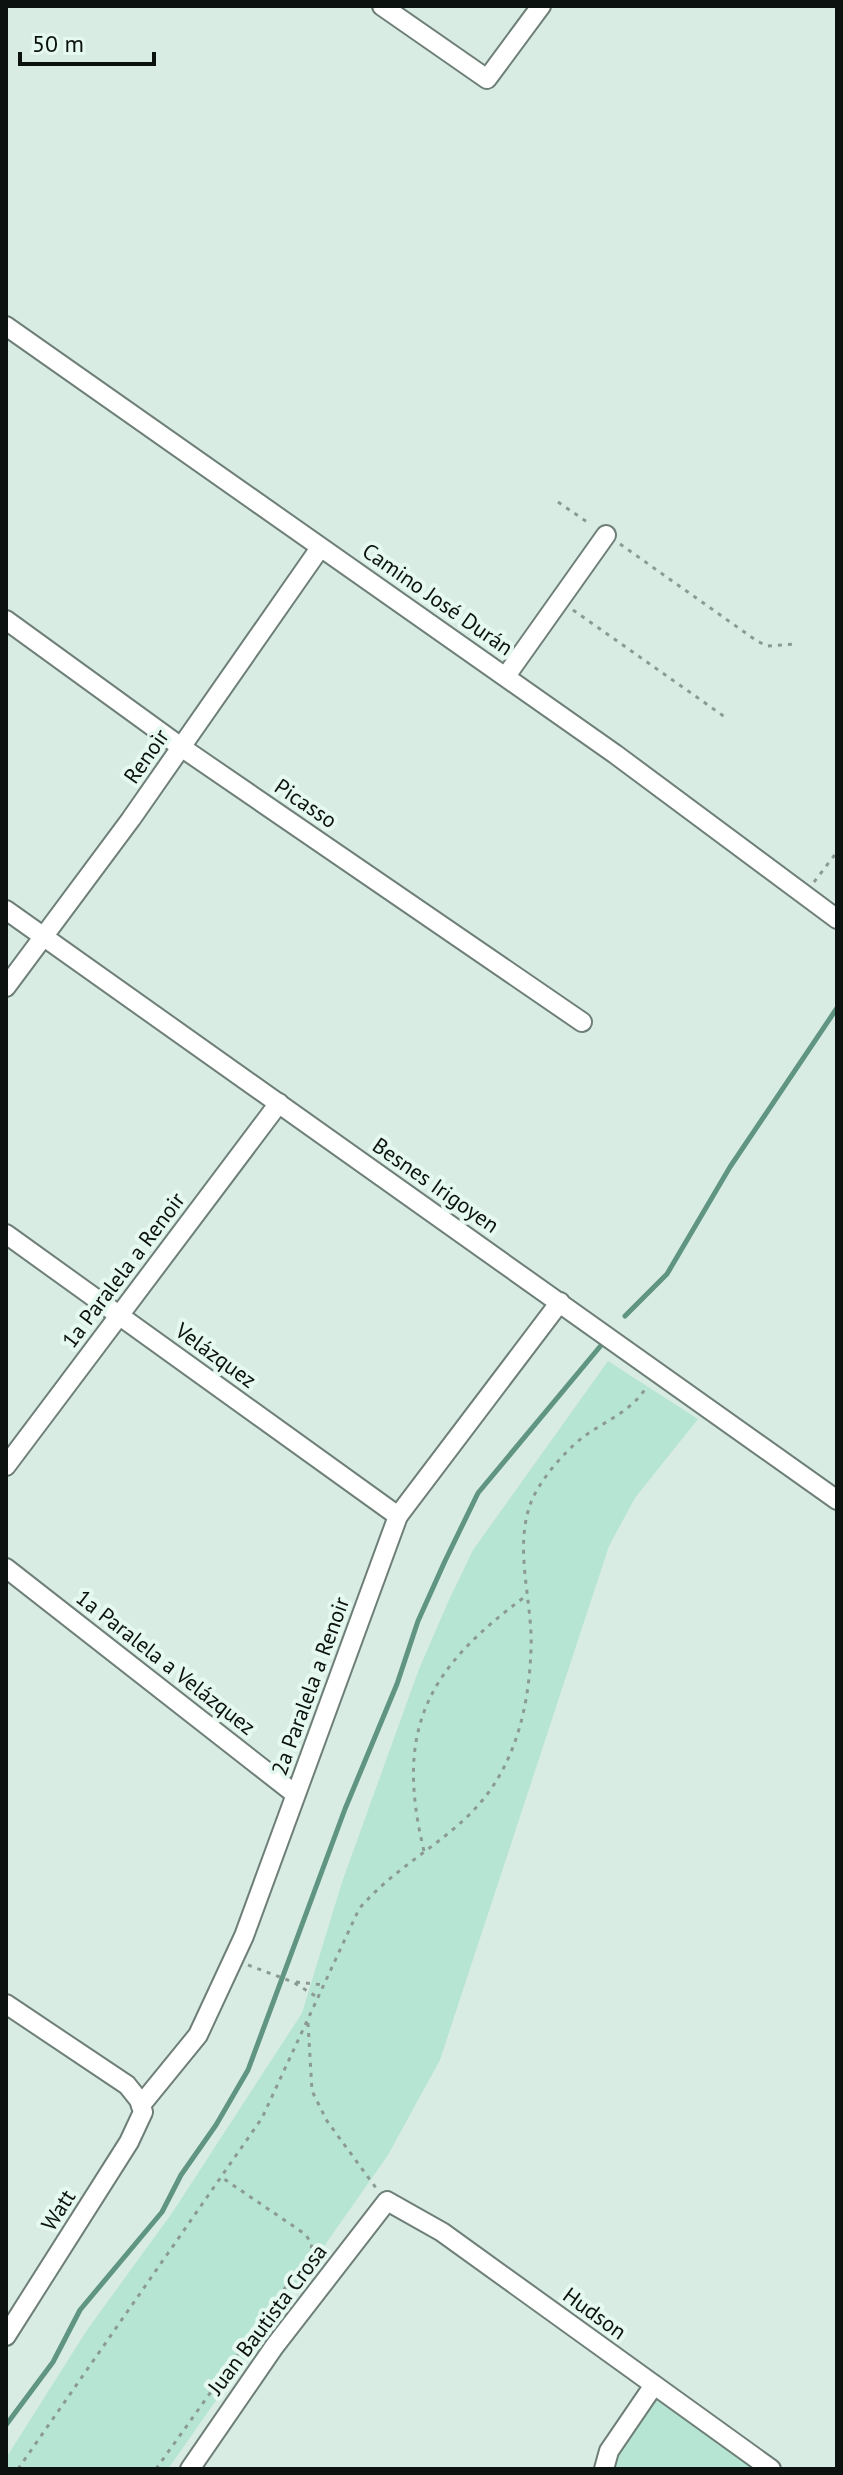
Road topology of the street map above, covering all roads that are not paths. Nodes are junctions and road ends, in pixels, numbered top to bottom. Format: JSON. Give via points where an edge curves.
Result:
{"nodes":[{"id":1,"x":382,"y":6,"type":"edge"},
{"id":2,"x":541,"y":6,"type":"edge"},
{"id":3,"x":6,"y":326,"type":"edge"},
{"id":4,"x":606,"y":535,"type":"road end"},
{"id":5,"x":320,"y":548,"type":"junction"},
{"id":6,"x":6,"y":620,"type":"edge"},
{"id":7,"x":506,"y":676,"type":"junction"},
{"id":8,"x":181,"y":747,"type":"junction"},
{"id":9,"x":6,"y":910,"type":"edge"},
{"id":10,"x":837,"y":919,"type":"edge"},
{"id":11,"x":45,"y":937,"type":"junction"},
{"id":12,"x":6,"y":987,"type":"edge"},
{"id":13,"x":582,"y":1022,"type":"dead end"},
{"id":14,"x":279,"y":1103,"type":"junction"},
{"id":15,"x":6,"y":1234,"type":"edge"},
{"id":16,"x":560,"y":1302,"type":"junction"},
{"id":17,"x":119,"y":1315,"type":"junction"},
{"id":18,"x":6,"y":1466,"type":"edge"},
{"id":19,"x":837,"y":1500,"type":"edge"},
{"id":20,"x":398,"y":1516,"type":"junction"},
{"id":21,"x":6,"y":1568,"type":"edge"},
{"id":22,"x":295,"y":1794,"type":"junction"},
{"id":23,"x":6,"y":2004,"type":"edge"},
{"id":24,"x":141,"y":2105,"type":"junction"},
{"id":25,"x":387,"y":2201,"type":"joint"},
{"id":26,"x":6,"y":2336,"type":"edge"},
{"id":27,"x":654,"y":2385,"type":"junction"},
{"id":28,"x":190,"y":2469,"type":"edge"},
{"id":29,"x":604,"y":2469,"type":"edge"},
{"id":30,"x":771,"y":2469,"type":"edge"}],
"edges":[{"from":1,"to":2,"type":"street","via":[[487,79]]},
{"from":3,"to":5,"type":"street","name":"Camino José Durán"},
{"from":4,"to":7,"type":"street"},
{"from":5,"to":7,"type":"street","name":"Camino José Durán"},
{"from":5,"to":8,"type":"street","name":"Renoir"},
{"from":6,"to":8,"type":"street","name":"Picasso"},
{"from":7,"to":10,"type":"street","name":"Camino José Durán"},
{"from":8,"to":11,"type":"street","name":"Renoir"},
{"from":8,"to":13,"type":"street","name":"Picasso"},
{"from":9,"to":11,"type":"street","name":"Besnes Irigoyen"},
{"from":11,"to":12,"type":"street","name":"Renoir"},
{"from":11,"to":14,"type":"street","name":"Besnes Irigoyen"},
{"from":14,"to":16,"type":"street","name":"Besnes Irigoyen"},
{"from":14,"to":17,"type":"street","name":"1a Paralela a Renoir"},
{"from":15,"to":17,"type":"street","name":"Velázquez"},
{"from":16,"to":19,"type":"street","name":"Besnes Irigoyen"},
{"from":16,"to":20,"type":"street","name":"2a Paralela a Renoir"},
{"from":17,"to":18,"type":"street","name":"1a Paralela a Renoir"},
{"from":17,"to":20,"type":"street","name":"Velázquez"},
{"from":20,"to":22,"type":"street","name":"2a Paralela a Renoir"},
{"from":21,"to":22,"type":"street","name":"1a Paralela a Velázquez"},
{"from":22,"to":24,"type":"street","name":"2a Paralela a Renoir","via":[[244,1936],[198,2035]]},
{"from":23,"to":24,"type":"street","via":[[127,2085]]},
{"from":24,"to":26,"type":"street","name":"Watt","via":[[141,2119],[129,2142]]},
{"from":25,"to":27,"type":"street","name":"Hudson","via":[[442,2232]]},
{"from":25,"to":28,"type":"street","name":"Juan Bautista Crosa","via":[[274,2347]]},
{"from":27,"to":29,"type":"street","via":[[609,2451]]},
{"from":27,"to":30,"type":"street","name":"Hudson"}]}
